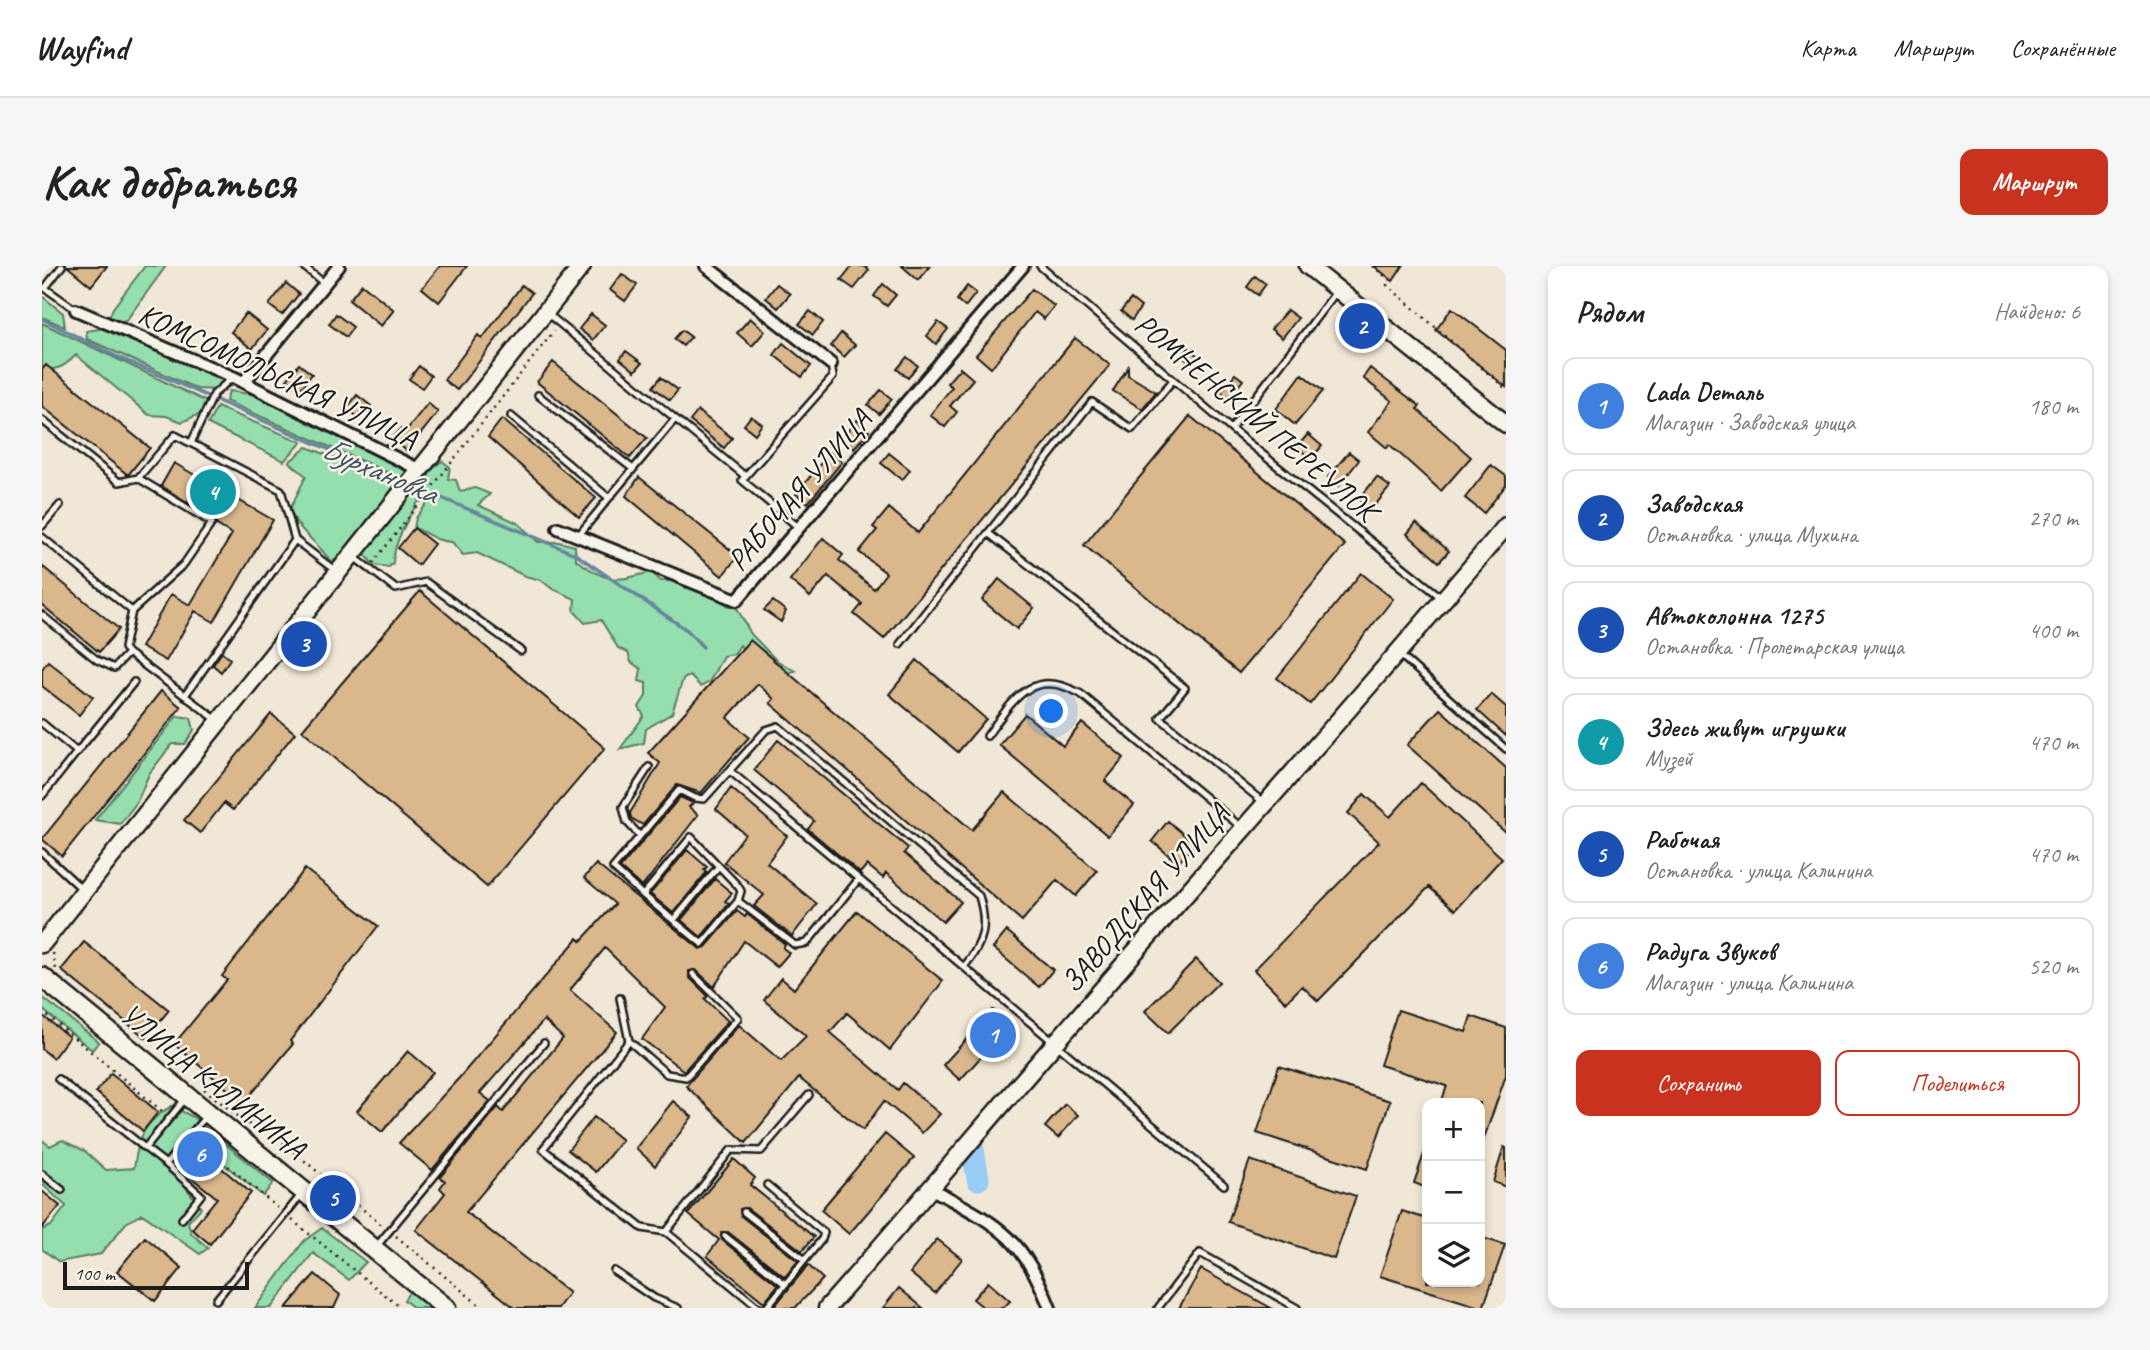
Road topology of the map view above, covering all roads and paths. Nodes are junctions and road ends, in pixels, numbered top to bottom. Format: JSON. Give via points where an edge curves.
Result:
{"nodes":[{"id":1,"x":62,"y":266,"type":"edge"},
{"id":2,"x":303,"y":266,"type":"edge"},
{"id":3,"x":340,"y":266,"type":"edge"},
{"id":4,"x":582,"y":266,"type":"edge"},
{"id":5,"x":706,"y":266,"type":"edge"},
{"id":6,"x":1023,"y":266,"type":"edge"},
{"id":7,"x":1040,"y":266,"type":"edge"},
{"id":8,"x":1308,"y":266,"type":"edge"},
{"id":9,"x":1372,"y":266,"type":"edge"},
{"id":10,"x":325,"y":284,"type":"junction"},
{"id":11,"x":44,"y":287,"type":"edge"},
{"id":12,"x":1338,"y":289,"type":"junction"},
{"id":13,"x":76,"y":310,"type":"joint"},
{"id":14,"x":545,"y":312,"type":"junction"},
{"id":15,"x":560,"y":324,"type":"junction"},
{"id":16,"x":831,"y":364,"type":"joint"},
{"id":17,"x":233,"y":377,"type":"junction"},
{"id":18,"x":1173,"y":380,"type":"junction"},
{"id":19,"x":244,"y":382,"type":"junction"},
{"id":20,"x":1506,"y":389,"type":"edge"},
{"id":21,"x":538,"y":395,"type":"dead end"},
{"id":22,"x":511,"y":416,"type":"dead end"},
{"id":23,"x":675,"y":419,"type":"junction"},
{"id":24,"x":42,"y":420,"type":"edge"},
{"id":25,"x":1506,"y":424,"type":"edge"},
{"id":26,"x":1231,"y":429,"type":"junction"},
{"id":27,"x":191,"y":443,"type":"junction"},
{"id":28,"x":633,"y":469,"type":"junction"},
{"id":29,"x":745,"y":477,"type":"junction"},
{"id":30,"x":138,"y":478,"type":"junction"},
{"id":31,"x":412,"y":479,"type":"junction"},
{"id":32,"x":609,"y":498,"type":"junction"},
{"id":33,"x":60,"y":505,"type":"dead end"},
{"id":34,"x":42,"y":526,"type":"edge"},
{"id":35,"x":1506,"y":526,"type":"edge"},
{"id":36,"x":558,"y":528,"type":"dead end"},
{"id":37,"x":799,"y":528,"type":"junction"},
{"id":38,"x":988,"y":533,"type":"junction"},
{"id":39,"x":578,"y":536,"type":"junction"},
{"id":40,"x":42,"y":537,"type":"edge"},
{"id":41,"x":295,"y":540,"type":"junction"},
{"id":42,"x":352,"y":555,"type":"junction"},
{"id":43,"x":369,"y":568,"type":"junction"},
{"id":44,"x":338,"y":573,"type":"junction"},
{"id":45,"x":1444,"y":600,"type":"junction"},
{"id":46,"x":132,"y":611,"type":"junction"},
{"id":47,"x":42,"y":615,"type":"edge"},
{"id":48,"x":900,"y":644,"type":"dead end"},
{"id":49,"x":521,"y":651,"type":"dead end"},
{"id":50,"x":128,"y":653,"type":"junction"},
{"id":51,"x":1399,"y":654,"type":"junction"},
{"id":52,"x":134,"y":682,"type":"dead end"},
{"id":53,"x":186,"y":694,"type":"junction"},
{"id":54,"x":219,"y":722,"type":"junction"},
{"id":55,"x":42,"y":723,"type":"edge"},
{"id":56,"x":987,"y":736,"type":"dead end"},
{"id":57,"x":1506,"y":750,"type":"edge"},
{"id":58,"x":77,"y":752,"type":"junction"},
{"id":59,"x":649,"y":767,"type":"dead end"},
{"id":60,"x":730,"y":771,"type":"junction"},
{"id":61,"x":42,"y":796,"type":"edge"},
{"id":62,"x":1265,"y":804,"type":"junction"},
{"id":63,"x":1243,"y":829,"type":"junction"},
{"id":64,"x":640,"y":836,"type":"junction"},
{"id":65,"x":42,"y":852,"type":"edge"},
{"id":66,"x":718,"y":867,"type":"junction"},
{"id":67,"x":858,"y":880,"type":"junction"},
{"id":68,"x":84,"y":891,"type":"junction"},
{"id":69,"x":643,"y":895,"type":"junction"},
{"id":70,"x":738,"y":901,"type":"junction"},
{"id":71,"x":674,"y":920,"type":"junction"},
{"id":72,"x":48,"y":948,"type":"edge"},
{"id":73,"x":964,"y":967,"type":"junction"},
{"id":74,"x":49,"y":974,"type":"edge"},
{"id":75,"x":693,"y":974,"type":"dead end"},
{"id":76,"x":620,"y":998,"type":"dead end"},
{"id":77,"x":42,"y":1011,"type":"edge"},
{"id":78,"x":629,"y":1041,"type":"junction"},
{"id":79,"x":1056,"y":1042,"type":"junction"},
{"id":80,"x":544,"y":1043,"type":"dead end"},
{"id":81,"x":58,"y":1079,"type":"dead end"},
{"id":82,"x":191,"y":1089,"type":"junction"},
{"id":83,"x":808,"y":1095,"type":"dead end"},
{"id":84,"x":208,"y":1114,"type":"junction"},
{"id":85,"x":170,"y":1118,"type":"junction"},
{"id":86,"x":190,"y":1134,"type":"junction"},
{"id":87,"x":145,"y":1148,"type":"junction"},
{"id":88,"x":166,"y":1164,"type":"junction"},
{"id":89,"x":42,"y":1174,"type":"edge"},
{"id":90,"x":767,"y":1185,"type":"dead end"},
{"id":91,"x":1224,"y":1185,"type":"dead end"},
{"id":92,"x":932,"y":1189,"type":"junction"},
{"id":93,"x":62,"y":1190,"type":"dead end"},
{"id":94,"x":303,"y":1193,"type":"junction"},
{"id":95,"x":744,"y":1212,"type":"dead end"},
{"id":96,"x":285,"y":1214,"type":"junction"},
{"id":97,"x":182,"y":1219,"type":"dead end"},
{"id":98,"x":390,"y":1231,"type":"junction"},
{"id":99,"x":666,"y":1232,"type":"junction"},
{"id":100,"x":725,"y":1236,"type":"dead end"},
{"id":101,"x":374,"y":1249,"type":"junction"},
{"id":102,"x":805,"y":1260,"type":"junction"},
{"id":103,"x":614,"y":1270,"type":"dead end"},
{"id":104,"x":785,"y":1284,"type":"junction"},
{"id":105,"x":216,"y":1300,"type":"dead end"},
{"id":106,"x":401,"y":1308,"type":"edge"},
{"id":107,"x":446,"y":1308,"type":"edge"},
{"id":108,"x":483,"y":1308,"type":"edge"},
{"id":109,"x":678,"y":1308,"type":"edge"},
{"id":110,"x":759,"y":1308,"type":"edge"},
{"id":111,"x":766,"y":1308,"type":"edge"},
{"id":112,"x":827,"y":1308,"type":"edge"},
{"id":113,"x":1050,"y":1308,"type":"edge"},
{"id":114,"x":1158,"y":1308,"type":"edge"},
{"id":115,"x":1297,"y":1308,"type":"edge"}],
"edges":[{"from":1,"to":11,"type":"lane"},
{"from":2,"to":10,"type":"lane"},
{"from":3,"to":10,"type":"street"},
{"from":4,"to":14,"type":"street"},
{"from":5,"to":16,"type":"street"},
{"from":6,"to":37,"type":"street","name":"РАБОЧАЯ УЛИЦА"},
{"from":7,"to":18,"type":"lane","name":"РОМНЕНСКИЙ ПЕРЕУЛОК"},
{"from":8,"to":12,"type":"street"},
{"from":9,"to":20,"type":"path","via":[[1434,330]]},
{"from":10,"to":19,"type":"street"},
{"from":11,"to":13,"type":"lane"},
{"from":12,"to":25,"type":"street"},
{"from":12,"to":26,"type":"lane"},
{"from":13,"to":17,"type":"street","name":"КОМСОМОЛЬСКАЯ УЛИЦА"},
{"from":14,"to":15,"type":"lane"},
{"from":14,"to":31,"type":"street"},
{"from":15,"to":23,"type":"lane"},
{"from":15,"to":43,"type":"path"},
{"from":16,"to":29,"type":"lane","via":[[833,377]]},
{"from":17,"to":19,"type":"street","name":"КОМСОМОЛЬСКАЯ УЛИЦА"},
{"from":17,"to":27,"type":"lane","via":[[214,394]]},
{"from":18,"to":26,"type":"lane","name":"РОМНЕНСКИЙ ПЕРЕУЛОК"},
{"from":18,"to":38,"type":"lane","via":[[1132,429],[1092,402]]},
{"from":19,"to":31,"type":"street","name":"КОМСОМОЛЬСКАЯ УЛИЦА"},
{"from":21,"to":28,"type":"lane"},
{"from":22,"to":32,"type":"lane"},
{"from":23,"to":28,"type":"lane"},
{"from":23,"to":29,"type":"lane"},
{"from":24,"to":30,"type":"lane","via":[[119,482]]},
{"from":26,"to":45,"type":"lane","name":"РОМНЕНСКИЙ ПЕРЕУЛОК"},
{"from":27,"to":30,"type":"lane","via":[[175,435]]},
{"from":27,"to":41,"type":"lane","via":[[281,490]]},
{"from":28,"to":32,"type":"lane"},
{"from":29,"to":37,"type":"lane","via":[[742,480]]},
{"from":30,"to":46,"type":"lane","via":[[212,523],[184,564]]},
{"from":31,"to":42,"type":"street"},
{"from":32,"to":39,"type":"lane"},
{"from":33,"to":34,"type":"lane"},
{"from":35,"to":45,"type":"street","name":"ЗАВОДСКАЯ УЛИЦА"},
{"from":36,"to":39,"type":"street","name":"РАБОЧАЯ УЛИЦА"},
{"from":37,"to":39,"type":"street","name":"РАБОЧАЯ УЛИЦА","via":[[737,600]]},
{"from":38,"to":48,"type":"lane"},
{"from":38,"to":62,"type":"lane","via":[[1185,688],[1160,718]]},
{"from":40,"to":46,"type":"lane"},
{"from":41,"to":44,"type":"lane"},
{"from":41,"to":53,"type":"lane"},
{"from":42,"to":43,"type":"lane"},
{"from":42,"to":44,"type":"street"},
{"from":43,"to":49,"type":"lane","via":[[396,589],[426,582]]},
{"from":44,"to":54,"type":"street"},
{"from":45,"to":51,"type":"street","name":"ЗАВОДСКАЯ УЛИЦА"},
{"from":46,"to":50,"type":"lane","via":[[125,629]]},
{"from":47,"to":50,"type":"lane","via":[[97,660],[114,668]]},
{"from":50,"to":53,"type":"lane"},
{"from":51,"to":57,"type":"lane"},
{"from":51,"to":62,"type":"street","name":"ЗАВОДСКАЯ УЛИЦА"},
{"from":52,"to":58,"type":"lane"},
{"from":53,"to":54,"type":"lane"},
{"from":54,"to":68,"type":"street"},
{"from":55,"to":58,"type":"lane"},
{"from":56,"to":63,"type":"lane","via":[[1011,703],[1030,687],[1046,681],[1063,683]]},
{"from":58,"to":61,"type":"lane"},
{"from":59,"to":64,"type":"lane","via":[[623,807],[626,822]]},
{"from":60,"to":64,"type":"lane","via":[[704,799],[679,790]]},
{"from":60,"to":67,"type":"lane"},
{"from":60,"to":73,"type":"lane","via":[[766,730],[778,726],[794,736],[979,895],[986,928],[979,948]]},
{"from":62,"to":63,"type":"street","name":"ЗАВОДСКАЯ УЛИЦА"},
{"from":63,"to":79,"type":"street","name":"ЗАВОДСКАЯ УЛИЦА"},
{"from":64,"to":69,"type":"lane","via":[[612,868]]},
{"from":65,"to":68,"type":"lane"},
{"from":66,"to":69,"type":"lane","via":[[691,837]]},
{"from":66,"to":70,"type":"lane","via":[[741,891]]},
{"from":66,"to":71,"type":"lane"},
{"from":67,"to":70,"type":"lane","via":[[803,945],[790,942]]},
{"from":67,"to":73,"type":"lane"},
{"from":68,"to":72,"type":"street"},
{"from":69,"to":71,"type":"lane"},
{"from":70,"to":71,"type":"lane","via":[[702,944]]},
{"from":72,"to":74,"type":"path"},
{"from":73,"to":79,"type":"lane"},
{"from":74,"to":82,"type":"main road","name":"УЛИЦА КАЛИНИНА"},
{"from":75,"to":78,"type":"lane","via":[[738,1018],[686,1077],[667,1074]]},
{"from":76,"to":78,"type":"lane"},
{"from":77,"to":85,"type":"path"},
{"from":78,"to":99,"type":"lane","via":[[543,1149],[642,1228]]},
{"from":79,"to":91,"type":"lane"},
{"from":79,"to":92,"type":"street","name":"ЗАВОДСКАЯ УЛИЦА"},
{"from":80,"to":98,"type":"lane"},
{"from":81,"to":87,"type":"lane"},
{"from":82,"to":84,"type":"main road","name":"УЛИЦА КАЛИНИНА"},
{"from":82,"to":85,"type":"lane"},
{"from":82,"to":98,"type":"path","via":[[248,1124],[259,1123]]},
{"from":83,"to":99,"type":"lane","via":[[761,1151],[731,1150]]},
{"from":84,"to":86,"type":"lane"},
{"from":84,"to":94,"type":"main road","name":"УЛИЦА КАЛИНИНА"},
{"from":85,"to":87,"type":"lane"},
{"from":86,"to":88,"type":"lane"},
{"from":86,"to":96,"type":"path"},
{"from":87,"to":88,"type":"lane"},
{"from":88,"to":97,"type":"lane","via":[[201,1195]]},
{"from":89,"to":93,"type":"lane"},
{"from":90,"to":102,"type":"lane","via":[[824,1233]]},
{"from":92,"to":112,"type":"street","name":"ЗАВОДСКАЯ УЛИЦА"},
{"from":92,"to":113,"type":"street","via":[[986,1219],[1017,1243],[1036,1272]]},
{"from":94,"to":96,"type":"lane"},
{"from":94,"to":101,"type":"main road","name":"УЛИЦА КАЛИНИНА"},
{"from":95,"to":102,"type":"lane"},
{"from":96,"to":105,"type":"lane"},
{"from":96,"to":106,"type":"path"},
{"from":98,"to":101,"type":"lane"},
{"from":98,"to":108,"type":"path"},
{"from":99,"to":110,"type":"lane"},
{"from":100,"to":104,"type":"lane"},
{"from":101,"to":107,"type":"main road","name":"УЛИЦА КАЛИНИНА"},
{"from":102,"to":104,"type":"lane"},
{"from":103,"to":109,"type":"lane","via":[[654,1298]]},
{"from":104,"to":111,"type":"lane"},
{"from":114,"to":115,"type":"lane","via":[[1200,1254]]}]}
